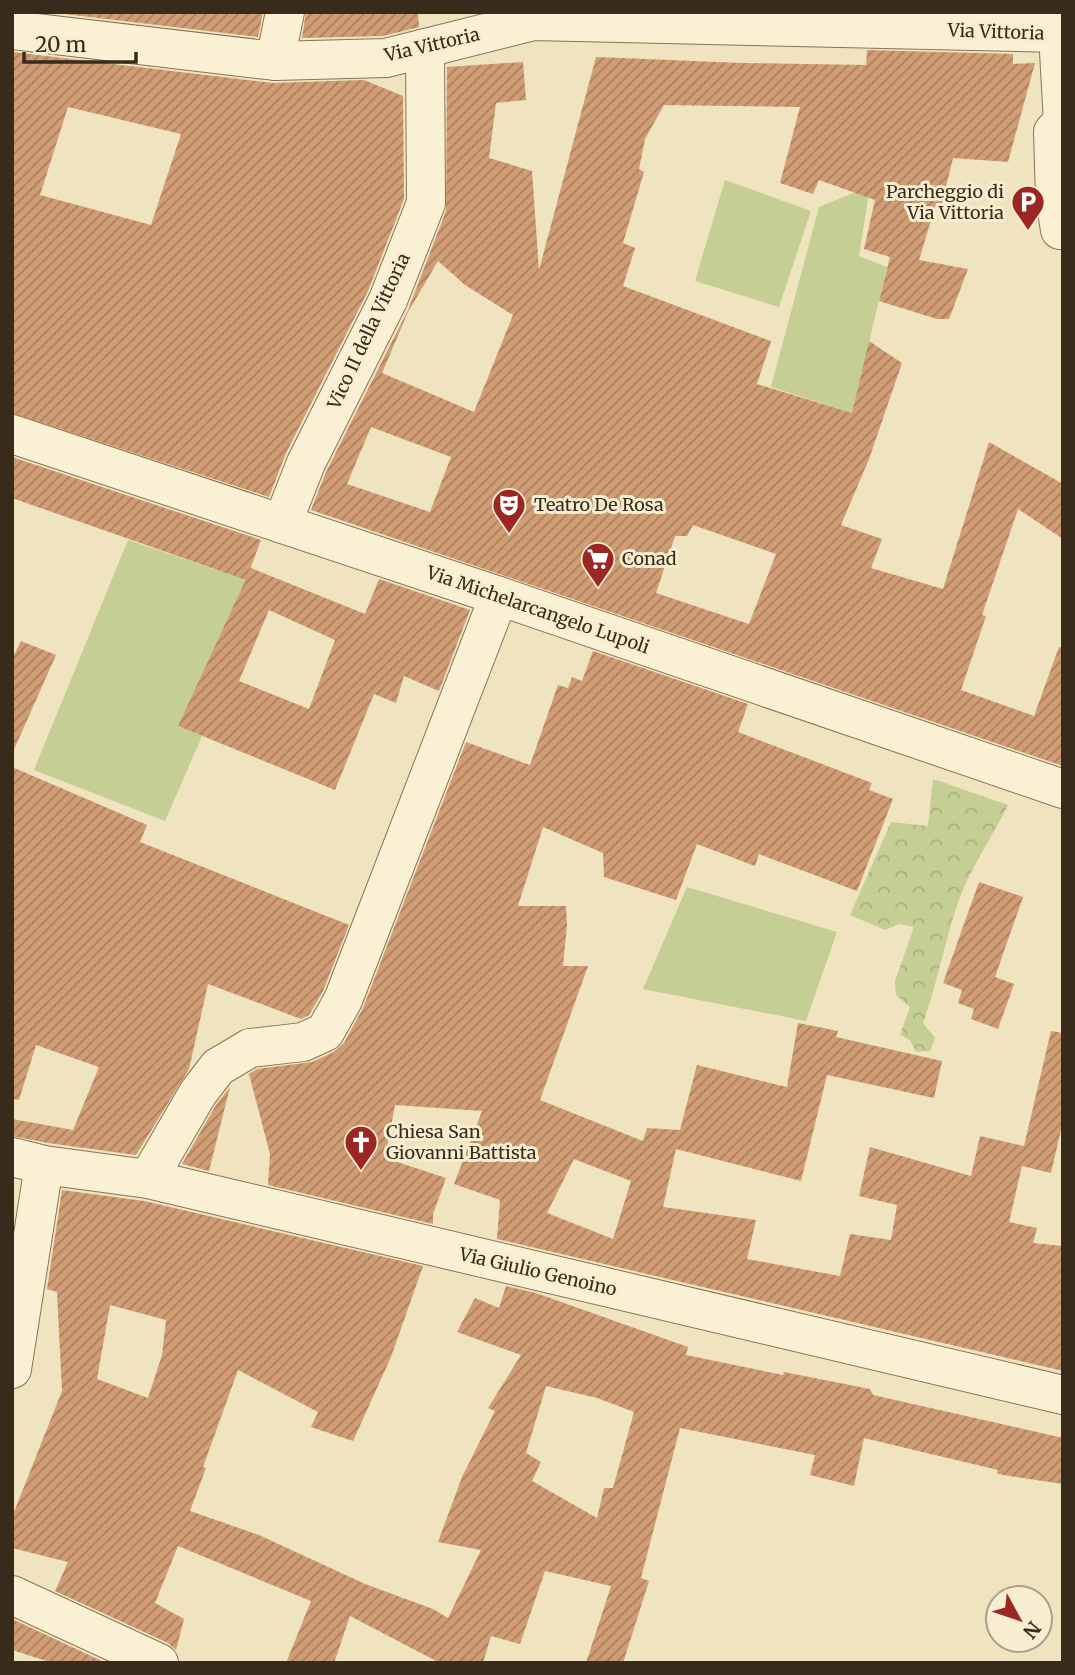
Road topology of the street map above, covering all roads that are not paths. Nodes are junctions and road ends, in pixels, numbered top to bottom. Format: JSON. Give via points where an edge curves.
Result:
{"nodes":[{"id":1,"x":285,"y":12,"type":"edge"},
{"id":2,"x":12,"y":30,"type":"edge"},
{"id":3,"x":1060,"y":34,"type":"edge"},
{"id":4,"x":425,"y":48,"type":"junction"},
{"id":5,"x":275,"y":61,"type":"junction"},
{"id":6,"x":1063,"y":122,"type":"edge"},
{"id":7,"x":1062,"y":228,"type":"edge"},
{"id":8,"x":12,"y":434,"type":"edge"},
{"id":9,"x":282,"y":524,"type":"junction"},
{"id":10,"x":499,"y":596,"type":"junction"},
{"id":11,"x":1063,"y":789,"type":"edge"},
{"id":12,"x":28,"y":1161,"type":"edge"},
{"id":13,"x":148,"y":1179,"type":"junction"},
{"id":14,"x":12,"y":1369,"type":"edge"},
{"id":15,"x":1063,"y":1395,"type":"edge"},
{"id":16,"x":12,"y":1595,"type":"edge"},
{"id":17,"x":159,"y":1663,"type":"edge"}],
"edges":[{"from":1,"to":5,"type":"street"},
{"from":2,"to":5,"type":"street","name":"Via Vittoria"},
{"from":3,"to":4,"type":"street","name":"Via Vittoria","via":[[533,21]]},
{"from":3,"to":6,"type":"street"},
{"from":4,"to":5,"type":"street","name":"Via Vittoria","via":[[386,58]]},
{"from":4,"to":9,"type":"street","name":"Vico II della Vittoria","via":[[426,203],[388,300],[306,463]]},
{"from":6,"to":7,"type":"street","via":[[1054,132],[1055,198]]},
{"from":8,"to":9,"type":"street","name":"Via Michelarcangelo Lupoli"},
{"from":9,"to":10,"type":"street","name":"Via Michelarcangelo Lupoli"},
{"from":10,"to":11,"type":"street","name":"Via Michelarcangelo Lupoli"},
{"from":10,"to":13,"type":"street","via":[[344,1000],[325,1032],[303,1042],[250,1048],[218,1067]]},
{"from":12,"to":13,"type":"street","name":"Via Giulio Genoino"},
{"from":12,"to":14,"type":"street"},
{"from":13,"to":15,"type":"street","name":"Via Giulio Genoino"},
{"from":16,"to":17,"type":"street"}]}
